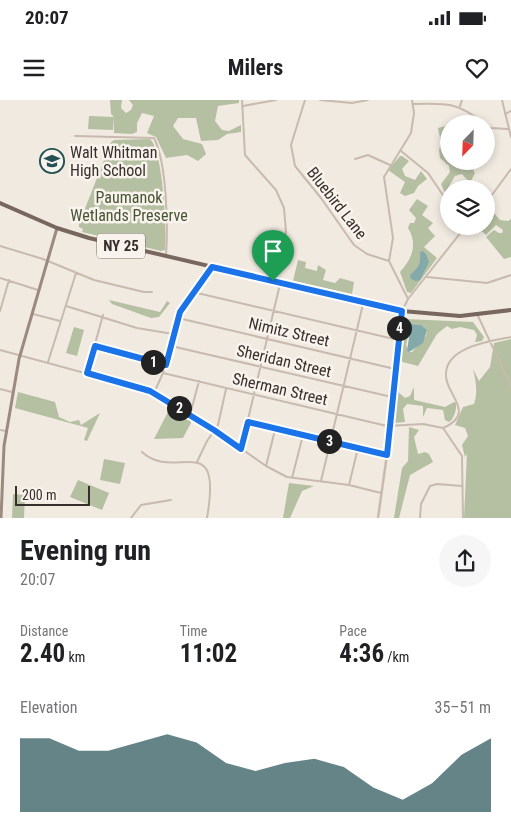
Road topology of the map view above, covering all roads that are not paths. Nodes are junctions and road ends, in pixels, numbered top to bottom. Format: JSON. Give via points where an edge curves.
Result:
{"nodes":[{"id":1,"x":242,"y":100,"type":"edge"},
{"id":2,"x":276,"y":100,"type":"edge"},
{"id":3,"x":305,"y":100,"type":"edge"},
{"id":4,"x":320,"y":100,"type":"edge"},
{"id":5,"x":368,"y":100,"type":"edge"},
{"id":6,"x":412,"y":100,"type":"edge"},
{"id":7,"x":462,"y":100,"type":"edge"},
{"id":8,"x":502,"y":100,"type":"edge"},
{"id":9,"x":413,"y":104,"type":"junction"},
{"id":10,"x":243,"y":106,"type":"junction"},
{"id":11,"x":460,"y":106,"type":"junction"},
{"id":12,"x":511,"y":111,"type":"edge"},
{"id":13,"x":505,"y":114,"type":"junction"},
{"id":14,"x":472,"y":115,"type":"edge"},
{"id":15,"x":495,"y":129,"type":"edge"},
{"id":16,"x":508,"y":129,"type":"junction"},
{"id":17,"x":75,"y":136,"type":"dead end"},
{"id":18,"x":511,"y":137,"type":"edge"},
{"id":19,"x":401,"y":151,"type":"junction"},
{"id":20,"x":355,"y":159,"type":"dead end"},
{"id":21,"x":390,"y":165,"type":"junction"},
{"id":22,"x":511,"y":170,"type":"edge"},
{"id":23,"x":440,"y":191,"type":"edge"},
{"id":24,"x":495,"y":191,"type":"edge"},
{"id":25,"x":0,"y":203,"type":"edge"},
{"id":26,"x":57,"y":228,"type":"junction"},
{"id":27,"x":459,"y":235,"type":"edge"},
{"id":28,"x":0,"y":246,"type":"edge"},
{"id":29,"x":166,"y":256,"type":"junction"},
{"id":30,"x":47,"y":261,"type":"junction"},
{"id":31,"x":389,"y":261,"type":"junction"},
{"id":32,"x":212,"y":267,"type":"junction"},
{"id":33,"x":76,"y":272,"type":"junction"},
{"id":34,"x":511,"y":275,"type":"edge"},
{"id":35,"x":426,"y":277,"type":"junction"},
{"id":36,"x":0,"y":278,"type":"edge"},
{"id":37,"x":9,"y":280,"type":"junction"},
{"id":38,"x":273,"y":281,"type":"junction"},
{"id":39,"x":280,"y":283,"type":"junction"},
{"id":40,"x":38,"y":290,"type":"junction"},
{"id":41,"x":152,"y":292,"type":"dead end"},
{"id":42,"x":193,"y":292,"type":"junction"},
{"id":43,"x":408,"y":299,"type":"junction"},
{"id":44,"x":364,"y":302,"type":"junction"},
{"id":45,"x":66,"y":306,"type":"junction"},
{"id":46,"x":0,"y":310,"type":"edge"},
{"id":47,"x":511,"y":310,"type":"edge"},
{"id":48,"x":274,"y":311,"type":"junction"},
{"id":49,"x":402,"y":311,"type":"junction"},
{"id":50,"x":31,"y":313,"type":"junction"},
{"id":51,"x":103,"y":316,"type":"junction"},
{"id":52,"x":478,"y":316,"type":"junction"},
{"id":53,"x":178,"y":318,"type":"junction"},
{"id":54,"x":60,"y":322,"type":"junction"},
{"id":55,"x":356,"y":331,"type":"junction"},
{"id":56,"x":173,"y":334,"type":"junction"},
{"id":57,"x":511,"y":338,"type":"edge"},
{"id":58,"x":267,"y":339,"type":"junction"},
{"id":59,"x":398,"y":340,"type":"junction"},
{"id":60,"x":489,"y":341,"type":"junction"},
{"id":61,"x":95,"y":346,"type":"junction"},
{"id":62,"x":171,"y":346,"type":"junction"},
{"id":63,"x":0,"y":350,"type":"edge"},
{"id":64,"x":20,"y":356,"type":"junction"},
{"id":65,"x":350,"y":358,"type":"junction"},
{"id":66,"x":48,"y":362,"type":"junction"},
{"id":67,"x":166,"y":365,"type":"junction"},
{"id":68,"x":260,"y":366,"type":"junction"},
{"id":69,"x":394,"y":369,"type":"junction"},
{"id":70,"x":87,"y":373,"type":"junction"},
{"id":71,"x":163,"y":373,"type":"junction"},
{"id":72,"x":199,"y":381,"type":"junction"},
{"id":73,"x":344,"y":386,"type":"junction"},
{"id":74,"x":511,"y":386,"type":"edge"},
{"id":75,"x":227,"y":388,"type":"junction"},
{"id":76,"x":0,"y":389,"type":"edge"},
{"id":77,"x":14,"y":392,"type":"junction"},
{"id":78,"x":154,"y":393,"type":"junction"},
{"id":79,"x":254,"y":394,"type":"junction"},
{"id":80,"x":392,"y":397,"type":"junction"},
{"id":81,"x":337,"y":414,"type":"junction"},
{"id":82,"x":190,"y":415,"type":"junction"},
{"id":83,"x":248,"y":422,"type":"junction"},
{"id":84,"x":390,"y":426,"type":"junction"},
{"id":85,"x":444,"y":428,"type":"junction"},
{"id":86,"x":275,"y":429,"type":"junction"},
{"id":87,"x":0,"y":430,"type":"edge"},
{"id":88,"x":214,"y":430,"type":"junction"},
{"id":89,"x":6,"y":431,"type":"junction"},
{"id":90,"x":303,"y":435,"type":"junction"},
{"id":91,"x":330,"y":442,"type":"junction"},
{"id":92,"x":358,"y":448,"type":"junction"},
{"id":93,"x":241,"y":449,"type":"junction"},
{"id":94,"x":142,"y":452,"type":"dead end"},
{"id":95,"x":387,"y":455,"type":"junction"},
{"id":96,"x":197,"y":462,"type":"junction"},
{"id":97,"x":266,"y":466,"type":"junction"},
{"id":98,"x":1,"y":471,"type":"edge"},
{"id":99,"x":292,"y":478,"type":"junction"},
{"id":100,"x":321,"y":481,"type":"junction"},
{"id":101,"x":350,"y":485,"type":"junction"},
{"id":102,"x":462,"y":486,"type":"junction"},
{"id":103,"x":381,"y":493,"type":"junction"},
{"id":104,"x":171,"y":500,"type":"dead end"},
{"id":105,"x":1,"y":518,"type":"edge"},
{"id":106,"x":132,"y":518,"type":"edge"},
{"id":107,"x":207,"y":518,"type":"edge"},
{"id":108,"x":378,"y":518,"type":"edge"},
{"id":109,"x":420,"y":518,"type":"edge"},
{"id":110,"x":463,"y":518,"type":"edge"}],
"edges":[{"from":1,"to":10,"type":"street"},
{"from":2,"to":10,"type":"street"},
{"from":3,"to":31,"type":"street","name":"Bluebird Lane","via":[[290,145],[295,166],[322,198],[353,244],[367,254]]},
{"from":4,"to":5,"type":"street","via":[[352,103]]},
{"from":6,"to":9,"type":"street"},
{"from":7,"to":11,"type":"street"},
{"from":8,"to":13,"type":"street"},
{"from":9,"to":11,"type":"street"},
{"from":9,"to":19,"type":"street","via":[[413,127]]},
{"from":10,"to":38,"type":"street","via":[[245,156],[273,185],[284,208],[286,232]]},
{"from":11,"to":14,"type":"street"},
{"from":12,"to":13,"type":"street"},
{"from":13,"to":16,"type":"street"},
{"from":15,"to":16,"type":"street"},
{"from":16,"to":18,"type":"street"},
{"from":17,"to":29,"type":"street","via":[[154,138],[160,156],[169,222]]},
{"from":19,"to":21,"type":"street"},
{"from":19,"to":23,"type":"street","via":[[428,173]]},
{"from":20,"to":21,"type":"street","via":[[368,155]]},
{"from":21,"to":31,"type":"street","via":[[384,182],[393,231]]},
{"from":22,"to":24,"type":"street"},
{"from":25,"to":26,"type":"main road","number":"NY 25"},
{"from":26,"to":29,"type":"main road","number":"NY 25"},
{"from":26,"to":30,"type":"main road"},
{"from":27,"to":35,"type":"street"},
{"from":28,"to":30,"type":"street"},
{"from":29,"to":32,"type":"main road","number":"NY 25"},
{"from":30,"to":33,"type":"street"},
{"from":30,"to":40,"type":"main road"},
{"from":31,"to":43,"type":"street"},
{"from":32,"to":38,"type":"main road","number":"NY 25"},
{"from":32,"to":42,"type":"street"},
{"from":33,"to":41,"type":"street","via":[[105,283]]},
{"from":33,"to":45,"type":"street"},
{"from":34,"to":35,"type":"street","via":[[487,283]]},
{"from":35,"to":43,"type":"street"},
{"from":36,"to":37,"type":"street"},
{"from":37,"to":40,"type":"street"},
{"from":37,"to":46,"type":"street"},
{"from":38,"to":39,"type":"main road","number":"NY 25"},
{"from":39,"to":44,"type":"main road","number":"NY 25"},
{"from":39,"to":48,"type":"street"},
{"from":40,"to":50,"type":"main road"},
{"from":42,"to":48,"type":"street"},
{"from":42,"to":53,"type":"street"},
{"from":43,"to":49,"type":"street"},
{"from":44,"to":49,"type":"main road","number":"NY 25"},
{"from":44,"to":55,"type":"street"},
{"from":45,"to":51,"type":"street"},
{"from":45,"to":54,"type":"street"},
{"from":47,"to":52,"type":"main road","number":"NY 25"},
{"from":48,"to":55,"type":"street"},
{"from":48,"to":58,"type":"street"},
{"from":49,"to":52,"type":"main road","number":"NY 25"},
{"from":49,"to":59,"type":"street"},
{"from":50,"to":54,"type":"street"},
{"from":50,"to":64,"type":"main road"},
{"from":51,"to":56,"type":"street","via":[[138,328]]},
{"from":51,"to":61,"type":"street"},
{"from":52,"to":60,"type":"street"},
{"from":53,"to":56,"type":"street"},
{"from":53,"to":58,"type":"street","name":"Nimitz Street"},
{"from":54,"to":66,"type":"street"},
{"from":55,"to":59,"type":"street"},
{"from":55,"to":65,"type":"street"},
{"from":56,"to":62,"type":"street"},
{"from":57,"to":60,"type":"street"},
{"from":58,"to":65,"type":"street","name":"Nimitz Street"},
{"from":58,"to":68,"type":"street"},
{"from":59,"to":69,"type":"street"},
{"from":60,"to":74,"type":"street"},
{"from":60,"to":85,"type":"street","via":[[459,353],[447,366],[446,381],[459,409],[452,422]]},
{"from":61,"to":67,"type":"street"},
{"from":61,"to":70,"type":"street"},
{"from":62,"to":67,"type":"street"},
{"from":62,"to":68,"type":"street","name":"Sheridan Street"},
{"from":63,"to":64,"type":"street"},
{"from":64,"to":66,"type":"street"},
{"from":64,"to":77,"type":"main road"},
{"from":65,"to":69,"type":"street","name":"Nimitz Street"},
{"from":65,"to":73,"type":"street"},
{"from":66,"to":70,"type":"street"},
{"from":67,"to":71,"type":"street"},
{"from":68,"to":73,"type":"street","name":"Sheridan Street"},
{"from":68,"to":79,"type":"street"},
{"from":69,"to":80,"type":"street"},
{"from":70,"to":78,"type":"street"},
{"from":71,"to":72,"type":"street","name":"Sherman Street"},
{"from":71,"to":78,"type":"street"},
{"from":72,"to":75,"type":"street","name":"Sherman Street"},
{"from":72,"to":82,"type":"street"},
{"from":73,"to":80,"type":"street","name":"Sheridan Street"},
{"from":73,"to":81,"type":"street"},
{"from":75,"to":79,"type":"street","name":"Sherman Street"},
{"from":75,"to":88,"type":"street"},
{"from":76,"to":77,"type":"street"},
{"from":77,"to":89,"type":"main road"},
{"from":78,"to":82,"type":"street"},
{"from":79,"to":81,"type":"street","name":"Sherman Street"},
{"from":79,"to":83,"type":"street"},
{"from":80,"to":84,"type":"street"},
{"from":81,"to":84,"type":"street","name":"Sherman Street"},
{"from":81,"to":91,"type":"street"},
{"from":82,"to":88,"type":"street"},
{"from":83,"to":86,"type":"street"},
{"from":83,"to":93,"type":"street"},
{"from":84,"to":85,"type":"street","name":"Sherman Street","via":[[423,424]]},
{"from":84,"to":95,"type":"street"},
{"from":85,"to":102,"type":"street","via":[[462,456]]},
{"from":86,"to":90,"type":"street"},
{"from":86,"to":97,"type":"street"},
{"from":87,"to":89,"type":"street"},
{"from":88,"to":93,"type":"street"},
{"from":88,"to":96,"type":"street"},
{"from":89,"to":98,"type":"main road"},
{"from":90,"to":91,"type":"street"},
{"from":90,"to":99,"type":"street"},
{"from":91,"to":92,"type":"street"},
{"from":91,"to":100,"type":"street"},
{"from":92,"to":95,"type":"street"},
{"from":92,"to":101,"type":"street"},
{"from":93,"to":97,"type":"street"},
{"from":94,"to":96,"type":"street","via":[[156,462]]},
{"from":95,"to":103,"type":"street"},
{"from":96,"to":107,"type":"street","via":[[212,482]]},
{"from":97,"to":99,"type":"street"},
{"from":98,"to":105,"type":"main road"},
{"from":99,"to":100,"type":"street"},
{"from":100,"to":101,"type":"street"},
{"from":101,"to":103,"type":"street"},
{"from":102,"to":109,"type":"street","via":[[430,486],[421,504]]},
{"from":102,"to":110,"type":"street"},
{"from":103,"to":108,"type":"street"},
{"from":104,"to":106,"type":"street","via":[[146,503],[137,508]]}]}
